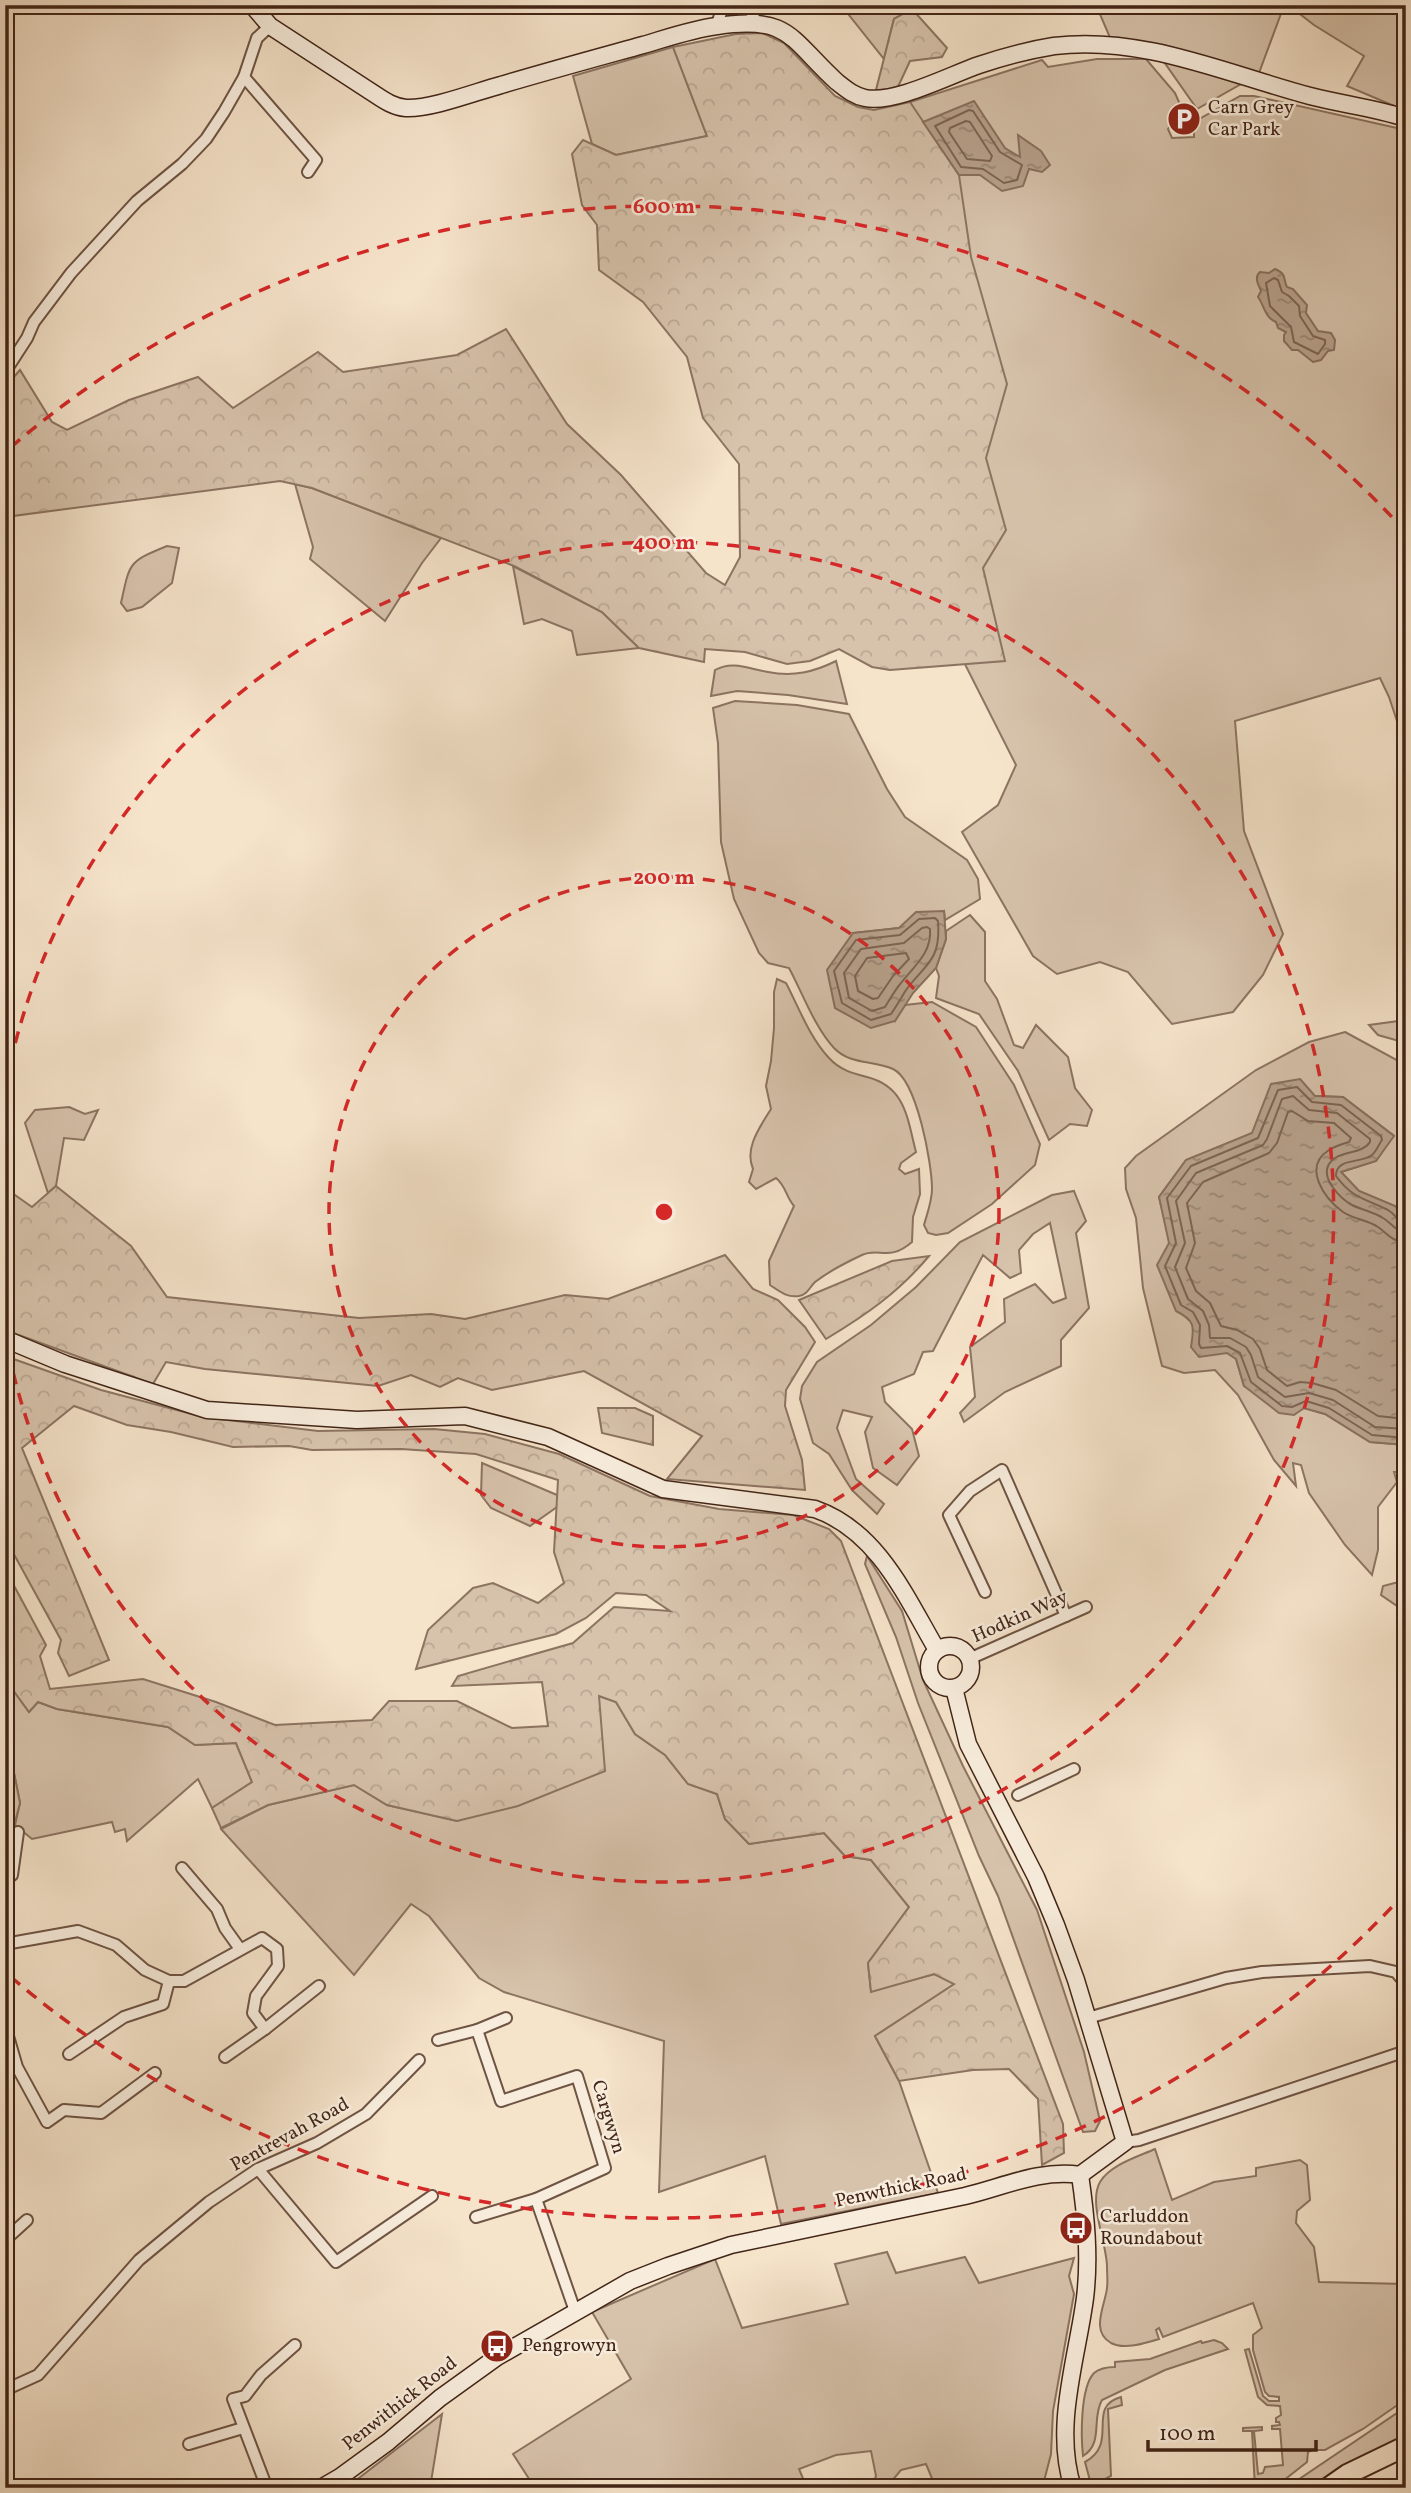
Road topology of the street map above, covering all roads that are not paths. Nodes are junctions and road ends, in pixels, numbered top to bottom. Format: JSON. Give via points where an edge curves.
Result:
{"nodes":[{"id":1,"x":252,"y":5,"type":"edge"},
{"id":2,"x":724,"y":5,"type":"edge"},
{"id":3,"x":747,"y":5,"type":"edge"},
{"id":4,"x":757,"y":23,"type":"junction"},
{"id":5,"x":270,"y":26,"type":"junction"},
{"id":6,"x":716,"y":26,"type":"junction"},
{"id":7,"x":244,"y":77,"type":"junction"},
{"id":8,"x":1406,"y":118,"type":"edge"},
{"id":9,"x":309,"y":172,"type":"dead end"},
{"id":10,"x":5,"y":372,"type":"edge"},
{"id":11,"x":5,"y":1339,"type":"edge"},
{"id":12,"x":985,"y":1592,"type":"dead end"},
{"id":13,"x":1086,"y":1607,"type":"dead end"},
{"id":14,"x":1066,"y":1616,"type":"junction"},
{"id":15,"x":937,"y":1650,"type":"junction"},
{"id":16,"x":969,"y":1658,"type":"junction"},
{"id":17,"x":954,"y":1688,"type":"junction"},
{"id":18,"x":1074,"y":1769,"type":"dead end"},
{"id":19,"x":1018,"y":1795,"type":"dead end"},
{"id":20,"x":18,"y":1832,"type":"dead end"},
{"id":21,"x":182,"y":1868,"type":"dead end"},
{"id":22,"x":5,"y":1880,"type":"edge"},
{"id":23,"x":5,"y":1944,"type":"edge"},
{"id":24,"x":240,"y":1950,"type":"junction"},
{"id":25,"x":169,"y":1980,"type":"junction"},
{"id":26,"x":1406,"y":1984,"type":"edge"},
{"id":27,"x":319,"y":1986,"type":"dead end"},
{"id":28,"x":506,"y":2018,"type":"dead end"},
{"id":29,"x":1088,"y":2018,"type":"junction"},
{"id":30,"x":265,"y":2029,"type":"junction"},
{"id":31,"x":6,"y":2030,"type":"edge"},
{"id":32,"x":477,"y":2030,"type":"junction"},
{"id":33,"x":438,"y":2040,"type":"dead end"},
{"id":34,"x":1406,"y":2051,"type":"edge"},
{"id":35,"x":69,"y":2054,"type":"dead end"},
{"id":36,"x":225,"y":2057,"type":"dead end"},
{"id":37,"x":419,"y":2060,"type":"dead end"},
{"id":38,"x":155,"y":2073,"type":"dead end"},
{"id":39,"x":1125,"y":2141,"type":"junction"},
{"id":40,"x":258,"y":2169,"type":"junction"},
{"id":41,"x":1080,"y":2175,"type":"junction"},
{"id":42,"x":432,"y":2196,"type":"dead end"},
{"id":43,"x":536,"y":2199,"type":"junction"},
{"id":44,"x":476,"y":2217,"type":"dead end"},
{"id":45,"x":27,"y":2220,"type":"dead end"},
{"id":46,"x":5,"y":2240,"type":"edge"},
{"id":47,"x":731,"y":2245,"type":"joint"},
{"id":48,"x":575,"y":2311,"type":"junction"},
{"id":49,"x":295,"y":2345,"type":"dead end"},
{"id":50,"x":5,"y":2390,"type":"edge"},
{"id":51,"x":243,"y":2428,"type":"junction"},
{"id":52,"x":189,"y":2444,"type":"dead end"},
{"id":53,"x":1406,"y":2446,"type":"edge"},
{"id":54,"x":267,"y":2488,"type":"edge"},
{"id":55,"x":321,"y":2488,"type":"edge"},
{"id":56,"x":1073,"y":2488,"type":"edge"},
{"id":57,"x":1328,"y":2488,"type":"edge"}],
"edges":[{"from":1,"to":5,"type":"street"},
{"from":2,"to":6,"type":"street"},
{"from":3,"to":4,"type":"street"},
{"from":4,"to":6,"type":"street"},
{"from":4,"to":8,"type":"street","via":[[792,36],[844,87],[863,98],[895,96],[1039,49],[1104,46],[1180,57],[1311,96]]},
{"from":5,"to":6,"type":"street","via":[[376,95],[406,108],[452,100]]},
{"from":5,"to":7,"type":"street","via":[[257,38]]},
{"from":7,"to":9,"type":"street","via":[[316,160]]},
{"from":7,"to":10,"type":"street","via":[[206,139],[137,201],[71,273],[34,322]]},
{"from":11,"to":15,"type":"street","via":[[65,1364],[207,1410],[357,1420],[465,1416],[548,1437],[663,1489],[834,1515],[864,1538],[893,1576]]},
{"from":12,"to":14,"type":"street","via":[[949,1515],[970,1491],[1002,1470]]},
{"from":13,"to":14,"type":"street","name":"Hodkin Way"},
{"from":14,"to":16,"type":"street","name":"Hodkin Way"},
{"from":15,"to":16,"type":"street","via":[[955,1647]]},
{"from":15,"to":17,"type":"street","via":[[930,1660],[932,1679],[942,1687]]},
{"from":16,"to":17,"type":"street","via":[[969,1677]]},
{"from":17,"to":29,"type":"street","via":[[968,1744],[1036,1877]]},
{"from":18,"to":19,"type":"street"},
{"from":20,"to":22,"type":"street","via":[[12,1875]]},
{"from":21,"to":24,"type":"street","via":[[217,1909]]},
{"from":23,"to":25,"type":"street","via":[[78,1931],[116,1945],[145,1970]]},
{"from":24,"to":25,"type":"street","via":[[184,1981]]},
{"from":24,"to":30,"type":"street","via":[[262,1938],[277,1949],[278,1966],[256,1996],[253,2013]]},
{"from":25,"to":35,"type":"street","via":[[163,2004],[124,2017]]},
{"from":26,"to":29,"type":"street","via":[[1396,1972],[1370,1966],[1262,1972]]},
{"from":27,"to":30,"type":"street"},
{"from":28,"to":32,"type":"street"},
{"from":29,"to":39,"type":"street"},
{"from":30,"to":36,"type":"street"},
{"from":31,"to":38,"type":"street","via":[[17,2067],[47,2122],[64,2110],[101,2113]]},
{"from":32,"to":33,"type":"street"},
{"from":32,"to":43,"type":"street","name":"Cargwyn","via":[[501,2101],[578,2076],[605,2168]]},
{"from":34,"to":39,"type":"street"},
{"from":37,"to":40,"type":"street","name":"Pentrevah Road","via":[[366,2114],[317,2143]]},
{"from":39,"to":41,"type":"street"},
{"from":40,"to":42,"type":"street","via":[[336,2262]]},
{"from":40,"to":50,"type":"street","name":"Pentrevah Road","via":[[209,2202],[139,2260],[38,2375]]},
{"from":41,"to":47,"type":"street","name":"Penwthick Road","via":[[1042,2174],[1001,2188]]},
{"from":41,"to":56,"type":"street","via":[[1088,2260],[1065,2444]]},
{"from":43,"to":44,"type":"street"},
{"from":43,"to":48,"type":"street"},
{"from":45,"to":46,"type":"street"},
{"from":47,"to":48,"type":"street","name":"Penwithick Road","via":[[630,2281]]},
{"from":48,"to":55,"type":"street","name":"Penwithick Road","via":[[497,2357]]},
{"from":49,"to":51,"type":"street","via":[[245,2396],[233,2399]]},
{"from":51,"to":52,"type":"street"},
{"from":51,"to":54,"type":"street"},
{"from":53,"to":57,"type":"highway"}]}
